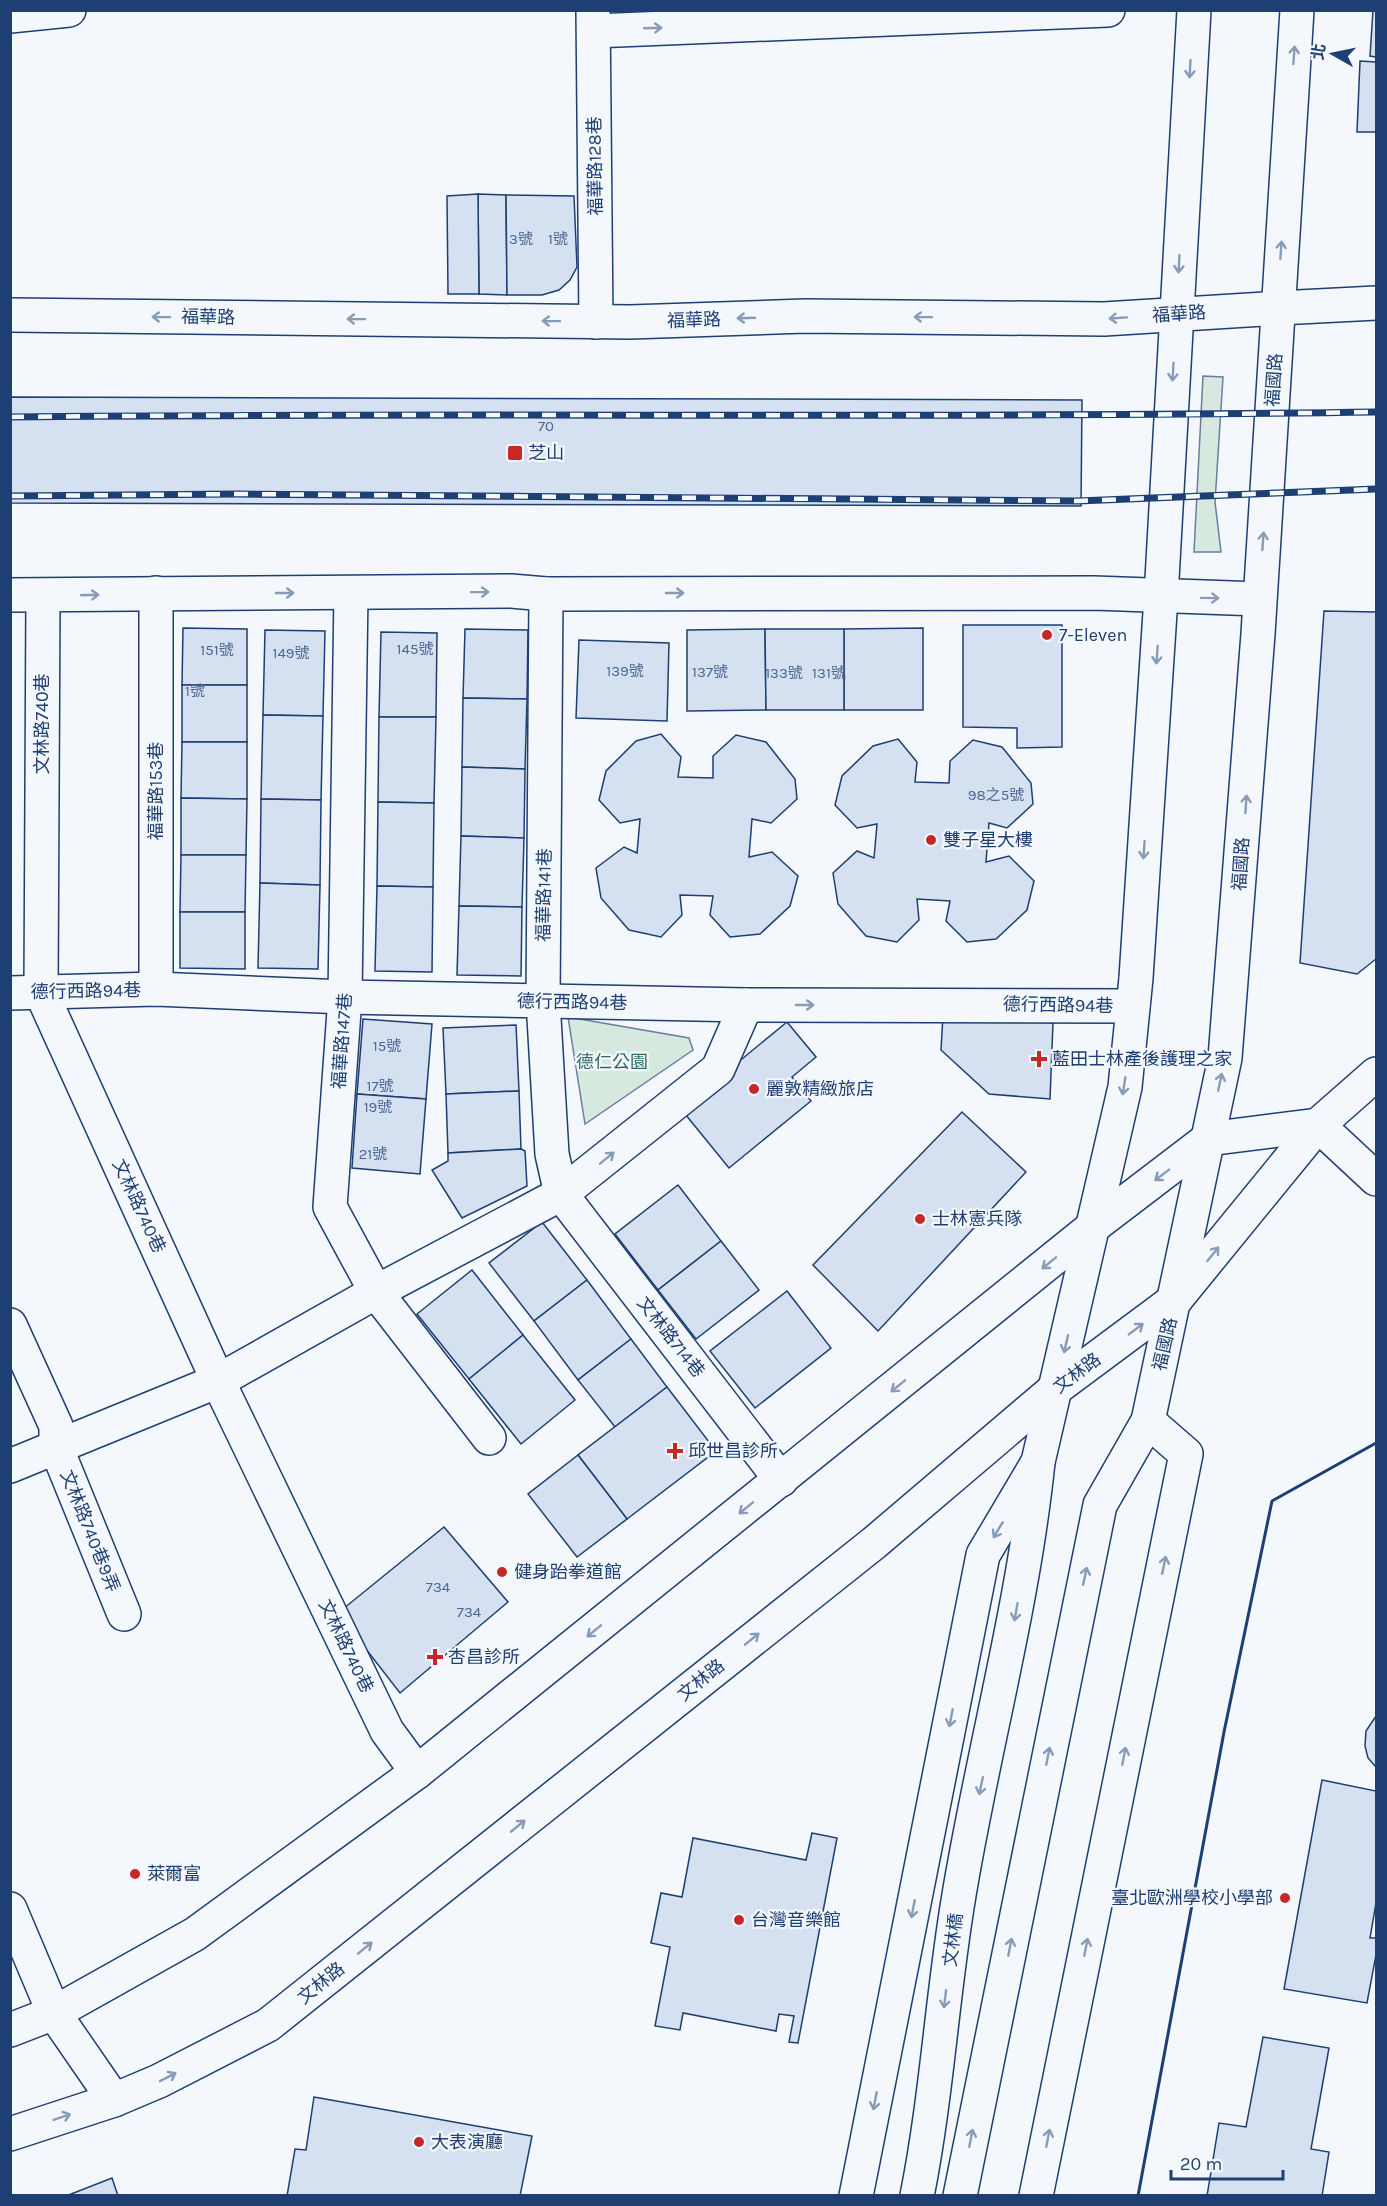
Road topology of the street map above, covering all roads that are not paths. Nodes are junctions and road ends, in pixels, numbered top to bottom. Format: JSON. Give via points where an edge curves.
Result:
{"nodes":[{"id":1,"x":69,"y":10,"type":"edge"},
{"id":2,"x":1108,"y":10,"type":"edge"},
{"id":3,"x":1194,"y":10,"type":"edge"},
{"id":4,"x":1297,"y":10,"type":"edge"},
{"id":5,"x":10,"y":16,"type":"edge"},
{"id":6,"x":594,"y":20,"type":"edge"},
{"id":7,"x":1377,"y":303,"type":"edge"},
{"id":8,"x":1279,"y":308,"type":"junction"},
{"id":9,"x":1176,"y":314,"type":"junction"},
{"id":10,"x":10,"y":315,"type":"edge"},
{"id":11,"x":596,"y":322,"type":"junction"},
{"id":12,"x":156,"y":593,"type":"junction"},
{"id":13,"x":351,"y":593,"type":"junction"},
{"id":14,"x":546,"y":594,"type":"junction"},
{"id":15,"x":10,"y":596,"type":"edge"},
{"id":16,"x":43,"y":596,"type":"junction"},
{"id":17,"x":1161,"y":597,"type":"junction"},
{"id":18,"x":1259,"y":599,"type":"junction"},
{"id":19,"x":156,"y":989,"type":"junction"},
{"id":20,"x":26,"y":992,"type":"edge"},
{"id":21,"x":345,"y":997,"type":"junction"},
{"id":22,"x":543,"y":1001,"type":"junction"},
{"id":23,"x":746,"y":1005,"type":"junction"},
{"id":24,"x":1133,"y":1006,"type":"junction"},
{"id":25,"x":1377,"y":1074,"type":"edge"},
{"id":26,"x":1318,"y":1125,"type":"junction"},
{"id":27,"x":1208,"y":1139,"type":"junction"},
{"id":28,"x":1377,"y":1179,"type":"edge"},
{"id":29,"x":561,"y":1194,"type":"junction"},
{"id":30,"x":1094,"y":1226,"type":"junction"},
{"id":31,"x":376,"y":1292,"type":"junction"},
{"id":32,"x":1176,"y":1299,"type":"junction"},
{"id":33,"x":10,"y":1325,"type":"edge"},
{"id":34,"x":218,"y":1381,"type":"junction"},
{"id":35,"x":1055,"y":1389,"type":"junction"},
{"id":36,"x":1148,"y":1421,"type":"junction"},
{"id":37,"x":489,"y":1438,"type":"dead end"},
{"id":38,"x":56,"y":1447,"type":"junction"},
{"id":39,"x":1038,"y":1462,"type":"junction"},
{"id":40,"x":10,"y":1466,"type":"edge"},
{"id":41,"x":781,"y":1480,"type":"junction"},
{"id":42,"x":124,"y":1614,"type":"dead end"},
{"id":43,"x":417,"y":1772,"type":"junction"},
{"id":44,"x":10,"y":1909,"type":"edge"},
{"id":45,"x":54,"y":2013,"type":"junction"},
{"id":46,"x":10,"y":2030,"type":"edge"},
{"id":47,"x":114,"y":2100,"type":"junction"},
{"id":48,"x":10,"y":2134,"type":"edge"},
{"id":49,"x":856,"y":2196,"type":"edge"},
{"id":50,"x":917,"y":2196,"type":"edge"},
{"id":51,"x":960,"y":2196,"type":"edge"},
{"id":52,"x":1036,"y":2196,"type":"edge"}],
"edges":[{"from":1,"to":5,"type":"street"},
{"from":6,"to":2,"type":"street","one_way":true},
{"from":3,"to":9,"type":"street","one_way":true},
{"from":8,"to":4,"type":"street","name":"福國路","one_way":true},
{"from":6,"to":11,"type":"street","name":"福華路128巷"},
{"from":7,"to":8,"type":"street","name":"福華路"},
{"from":8,"to":9,"type":"street","name":"福華路"},
{"from":18,"to":8,"type":"street","name":"福國路","one_way":true},
{"from":9,"to":11,"type":"street","name":"福華路","one_way":true,"via":[[1104,319],[805,316]]},
{"from":9,"to":17,"type":"street","one_way":true},
{"from":11,"to":10,"type":"street","name":"福華路","one_way":true},
{"from":12,"to":13,"type":"street","one_way":true},
{"from":16,"to":12,"type":"street","one_way":true},
{"from":12,"to":19,"type":"street","name":"福華路153巷"},
{"from":13,"to":14,"type":"street","one_way":true},
{"from":13,"to":21,"type":"street","name":"福華路147巷"},
{"from":14,"to":17,"type":"street","one_way":true,"via":[[1094,592]]},
{"from":14,"to":22,"type":"street","name":"福華路141巷"},
{"from":15,"to":16,"type":"street"},
{"from":16,"to":20,"type":"street","name":"文林路740巷"},
{"from":17,"to":18,"type":"street","one_way":true},
{"from":17,"to":24,"type":"street","one_way":true},
{"from":27,"to":18,"type":"street","name":"福國路","one_way":true,"via":[[1225,1058],[1232,984]]},
{"from":19,"to":20,"type":"street","name":"德行西路94巷"},
{"from":19,"to":21,"type":"street","name":"德行西路94巷"},
{"from":20,"to":34,"type":"street","name":"文林路740巷"},
{"from":21,"to":22,"type":"street","name":"德行西路94巷"},
{"from":21,"to":31,"type":"street","name":"福華路147巷","via":[[330,1207]]},
{"from":22,"to":23,"type":"street","name":"德行西路94巷"},
{"from":22,"to":29,"type":"street","name":"福華路141巷","via":[[552,1154]]},
{"from":23,"to":24,"type":"street","name":"德行西路94巷","one_way":true},
{"from":29,"to":23,"type":"street","name":"文林路740巷9弄","one_way":true,"via":[[718,1069]]},
{"from":24,"to":30,"type":"street","one_way":true,"via":[[1125,1087]]},
{"from":25,"to":26,"type":"street","name":"文林路"},
{"from":26,"to":27,"type":"street"},
{"from":26,"to":28,"type":"street"},
{"from":32,"to":26,"type":"street","name":"文林路","one_way":true},
{"from":27,"to":30,"type":"street","one_way":true},
{"from":27,"to":32,"type":"street","name":"福國路"},
{"from":29,"to":31,"type":"street","name":"文林路740巷9弄"},
{"from":29,"to":41,"type":"street","name":"文林路714巷"},
{"from":30,"to":35,"type":"street","one_way":true},
{"from":30,"to":41,"type":"street","one_way":true},
{"from":31,"to":34,"type":"street","name":"文林路740巷9弄"},
{"from":31,"to":37,"type":"street","name":"福華路147巷"},
{"from":35,"to":32,"type":"street","name":"文林路","one_way":true},
{"from":32,"to":36,"type":"street","name":"福國路"},
{"from":33,"to":38,"type":"street","name":"文林路740巷9弄","via":[[56,1426]]},
{"from":34,"to":38,"type":"street","name":"文林路740巷9弄"},
{"from":34,"to":43,"type":"street","name":"文林路740巷","via":[[387,1731]]},
{"from":35,"to":39,"type":"street"},
{"from":47,"to":35,"type":"street","name":"文林路","one_way":true,"via":[[159,2082],[268,2025],[874,1543]]},
{"from":51,"to":36,"type":"street","name":"福國路","one_way":true,"via":[[1100,1505]]},
{"from":52,"to":36,"type":"street","one_way":true,"via":[[1186,1454]]},
{"from":38,"to":40,"type":"street","name":"文林路740巷9弄"},
{"from":38,"to":42,"type":"street","name":"文林路740巷9弄"},
{"from":39,"to":49,"type":"street","one_way":true,"via":[[983,1555]]},
{"from":39,"to":50,"type":"street","name":"文林橋","one_way":true,"via":[[1032,1520],[1002,1688],[959,1894]]},
{"from":41,"to":43,"type":"street","one_way":true},
{"from":43,"to":45,"type":"street","via":[[195,1934]]},
{"from":44,"to":45,"type":"street"},
{"from":45,"to":46,"type":"street"},
{"from":45,"to":47,"type":"street"},
{"from":48,"to":47,"type":"street","name":"文林路","one_way":true}]}
